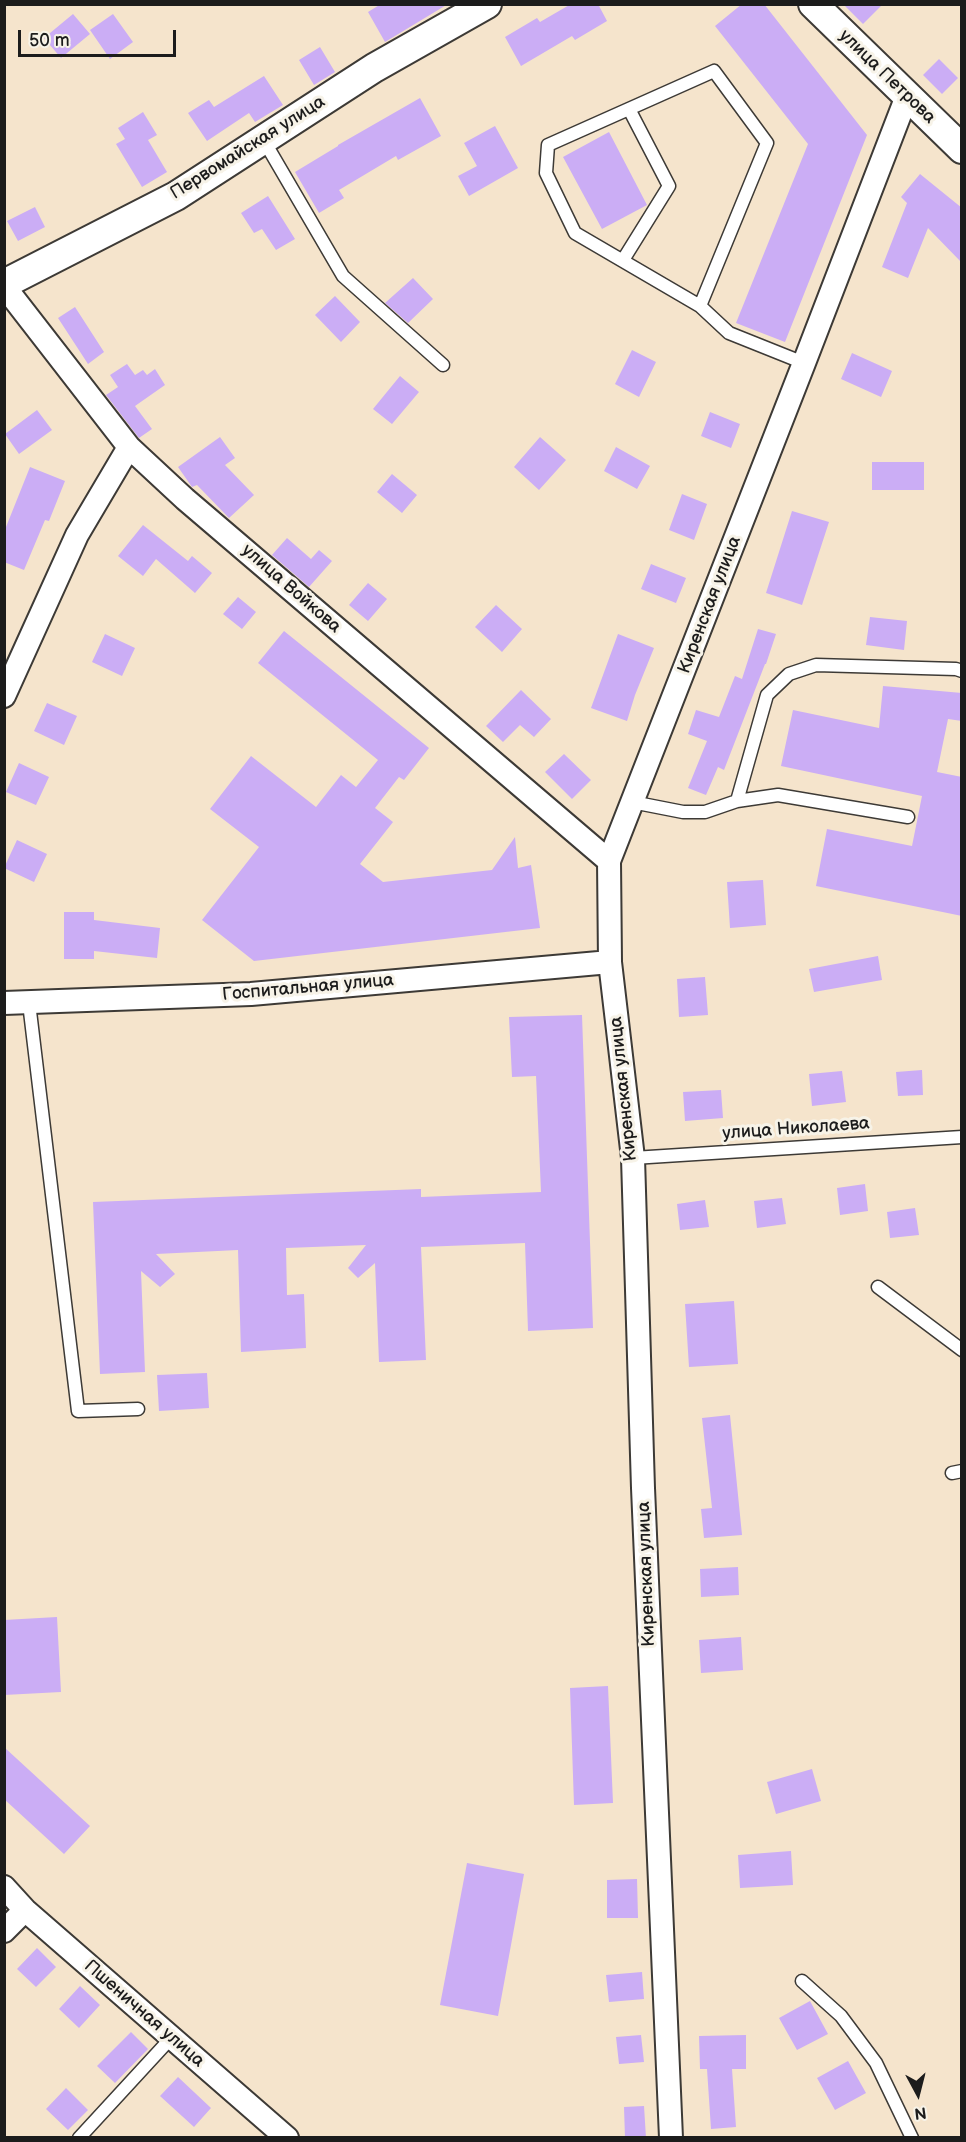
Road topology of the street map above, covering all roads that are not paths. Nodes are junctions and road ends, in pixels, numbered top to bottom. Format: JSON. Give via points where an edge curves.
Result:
{"nodes":[{"id":1,"x":487,"y":4,"type":"edge"},
{"id":2,"x":813,"y":4,"type":"edge"},
{"id":3,"x":907,"y":96,"type":"junction"},
{"id":4,"x":629,"y":109,"type":"junction"},
{"id":5,"x":263,"y":139,"type":"junction"},
{"id":6,"x":962,"y":149,"type":"edge"},
{"id":7,"x":623,"y":260,"type":"junction"},
{"id":8,"x":4,"y":285,"type":"edge"},
{"id":9,"x":700,"y":306,"type":"junction"},
{"id":10,"x":804,"y":363,"type":"junction"},
{"id":11,"x":443,"y":365,"type":"dead end"},
{"id":12,"x":129,"y":447,"type":"junction"},
{"id":13,"x":962,"y":671,"type":"edge"},
{"id":14,"x":4,"y":696,"type":"edge"},
{"id":15,"x":737,"y":801,"type":"junction"},
{"id":16,"x":632,"y":802,"type":"junction"},
{"id":17,"x":908,"y":817,"type":"dead end"},
{"id":18,"x":609,"y":861,"type":"junction"},
{"id":19,"x":610,"y":962,"type":"junction"},
{"id":20,"x":4,"y":1003,"type":"edge"},
{"id":21,"x":29,"y":1003,"type":"junction"},
{"id":22,"x":962,"y":1137,"type":"edge"},
{"id":23,"x":633,"y":1158,"type":"junction"},
{"id":24,"x":878,"y":1287,"type":"dead end"},
{"id":25,"x":962,"y":1350,"type":"edge"},
{"id":26,"x":138,"y":1409,"type":"dead end"},
{"id":27,"x":4,"y":1887,"type":"edge"},
{"id":28,"x":25,"y":1910,"type":"junction"},
{"id":29,"x":4,"y":1931,"type":"edge"},
{"id":30,"x":802,"y":1981,"type":"dead end"},
{"id":31,"x":172,"y":2037,"type":"junction"},
{"id":32,"x":79,"y":2138,"type":"edge"},
{"id":33,"x":287,"y":2138,"type":"edge"},
{"id":34,"x":671,"y":2138,"type":"edge"},
{"id":35,"x":912,"y":2138,"type":"edge"}],
"edges":[{"from":1,"to":5,"type":"street","name":"Первомайская улица","via":[[374,68]]},
{"from":2,"to":3,"type":"street","name":"улица Петрова"},
{"from":3,"to":6,"type":"street","name":"улица Петрова"},
{"from":3,"to":10,"type":"street","name":"Киренская улица"},
{"from":4,"to":7,"type":"lane","via":[[669,186]]},
{"from":4,"to":7,"type":"lane","via":[[548,145],[546,173],[575,233]]},
{"from":4,"to":9,"type":"lane","via":[[714,71],[767,143]]},
{"from":5,"to":8,"type":"street","name":"Первомайская улица","via":[[176,196]]},
{"from":5,"to":11,"type":"lane","via":[[343,276]]},
{"from":7,"to":9,"type":"lane"},
{"from":8,"to":12,"type":"street","name":"улица Войкова"},
{"from":9,"to":10,"type":"lane","via":[[729,333]]},
{"from":10,"to":16,"type":"street","name":"Киренская улица"},
{"from":12,"to":14,"type":"street","via":[[77,535]]},
{"from":12,"to":18,"type":"street","name":"улица Войкова"},
{"from":13,"to":15,"type":"lane","via":[[816,665],[789,674],[767,695]]},
{"from":15,"to":16,"type":"lane","via":[[705,812]]},
{"from":15,"to":17,"type":"lane","via":[[778,795]]},
{"from":16,"to":18,"type":"street","name":"Киренская улица"},
{"from":18,"to":19,"type":"street","name":"Киренская улица"},
{"from":19,"to":21,"type":"street","name":"Госпитальная улица","via":[[251,994]]},
{"from":19,"to":23,"type":"street","name":"Киренская улица"},
{"from":20,"to":21,"type":"street","name":"Госпитальная улица"},
{"from":21,"to":26,"type":"lane","via":[[78,1411]]},
{"from":22,"to":23,"type":"lane","name":"улица Николаева"},
{"from":23,"to":34,"type":"street","name":"Киренская улица"},
{"from":24,"to":25,"type":"lane"},
{"from":27,"to":28,"type":"street","name":"Пшеничная улица"},
{"from":28,"to":29,"type":"street"},
{"from":28,"to":31,"type":"street","name":"Пшеничная улица"},
{"from":30,"to":35,"type":"lane","via":[[841,2016],[876,2063]]},
{"from":31,"to":32,"type":"lane"},
{"from":31,"to":33,"type":"street","name":"Пшеничная улица"}]}
